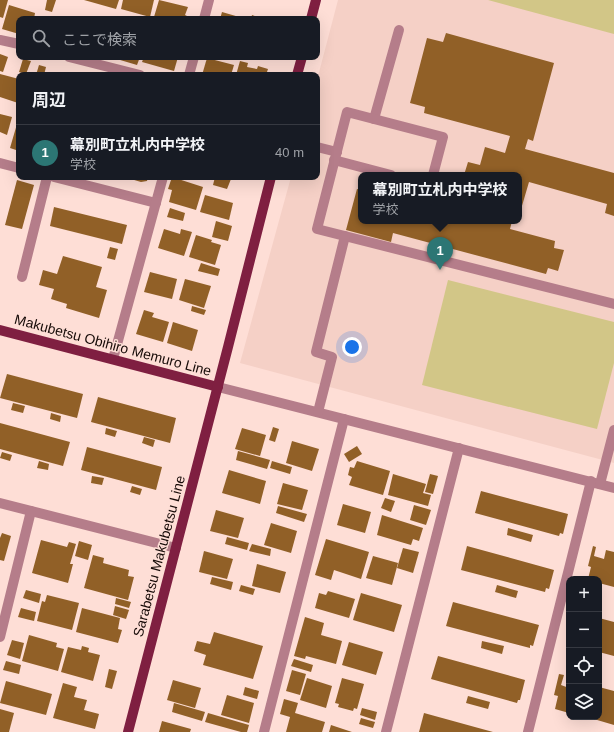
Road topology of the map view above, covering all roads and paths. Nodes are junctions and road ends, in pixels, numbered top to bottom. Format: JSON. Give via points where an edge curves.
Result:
{"nodes":[{"id":1,"x":209,"y":0,"type":"edge"},
{"id":2,"x":315,"y":0,"type":"edge"},
{"id":3,"x":205,"y":16,"type":"edge"},
{"id":4,"x":312,"y":16,"type":"edge"},
{"id":5,"x":399,"y":30,"type":"dead end"},
{"id":6,"x":0,"y":40,"type":"edge"},
{"id":7,"x":16,"y":43,"type":"edge"},
{"id":8,"x":81,"y":60,"type":"edge"},
{"id":9,"x":193,"y":60,"type":"edge"},
{"id":10,"x":301,"y":60,"type":"edge"},
{"id":11,"x":128,"y":72,"type":"edge"},
{"id":12,"x":190,"y":72,"type":"edge"},
{"id":13,"x":298,"y":72,"type":"edge"},
{"id":14,"x":374,"y":119,"type":"junction"},
{"id":15,"x":320,"y":148,"type":"edge"},
{"id":16,"x":336,"y":156,"type":"junction"},
{"id":17,"x":0,"y":163,"type":"edge"},
{"id":18,"x":16,"y":167,"type":"edge"},
{"id":19,"x":382,"y":172,"type":"edge"},
{"id":20,"x":434,"y":172,"type":"edge"},
{"id":21,"x":46,"y":180,"type":"edge"},
{"id":22,"x":65,"y":180,"type":"edge"},
{"id":23,"x":162,"y":180,"type":"edge"},
{"id":24,"x":270,"y":180,"type":"edge"},
{"id":25,"x":156,"y":204,"type":"junction"},
{"id":26,"x":345,"y":236,"type":"junction"},
{"id":27,"x":22,"y":277,"type":"dead end"},
{"id":28,"x":614,"y":304,"type":"edge"},
{"id":29,"x":0,"y":330,"type":"edge"},
{"id":30,"x":113,"y":359,"type":"junction"},
{"id":31,"x":218,"y":387,"type":"junction"},
{"id":32,"x":318,"y":412,"type":"junction"},
{"id":33,"x":344,"y":418,"type":"junction"},
{"id":34,"x":614,"y":430,"type":"edge"},
{"id":35,"x":459,"y":448,"type":"junction"},
{"id":36,"x":596,"y":483,"type":"junction"},
{"id":37,"x":614,"y":488,"type":"edge"},
{"id":38,"x":0,"y":503,"type":"edge"},
{"id":39,"x":31,"y":511,"type":"junction"},
{"id":40,"x":176,"y":548,"type":"junction"},
{"id":41,"x":0,"y":637,"type":"edge"},
{"id":42,"x":128,"y":732,"type":"edge"},
{"id":43,"x":264,"y":732,"type":"edge"},
{"id":44,"x":386,"y":732,"type":"edge"},
{"id":45,"x":528,"y":732,"type":"edge"}],
"edges":[{"from":1,"to":3,"type":"street"},
{"from":2,"to":4,"type":"main road"},
{"from":5,"to":14,"type":"street"},
{"from":6,"to":7,"type":"street"},
{"from":8,"to":11,"type":"street"},
{"from":9,"to":12,"type":"street"},
{"from":10,"to":13,"type":"main road"},
{"from":14,"to":16,"type":"street","via":[[347,112]]},
{"from":14,"to":20,"type":"street","via":[[443,137]]},
{"from":15,"to":16,"type":"street"},
{"from":16,"to":19,"type":"street"},
{"from":16,"to":26,"type":"street","via":[[317,229]]},
{"from":17,"to":18,"type":"street"},
{"from":21,"to":27,"type":"street"},
{"from":22,"to":25,"type":"street"},
{"from":23,"to":25,"type":"street"},
{"from":24,"to":31,"type":"main road","name":"Makubetsu Obihiro Memuro Line"},
{"from":25,"to":30,"type":"street"},
{"from":26,"to":28,"type":"street"},
{"from":26,"to":32,"type":"street","via":[[316,352],[332,357]]},
{"from":29,"to":30,"type":"main road","name":"Makubetsu Obihiro Memuro Line"},
{"from":30,"to":31,"type":"main road","name":"Makubetsu Obihiro Memuro Line"},
{"from":31,"to":32,"type":"street"},
{"from":31,"to":40,"type":"main road","name":"Sarabetsu Makubetsu Line"},
{"from":32,"to":33,"type":"street"},
{"from":33,"to":35,"type":"street"},
{"from":33,"to":43,"type":"street"},
{"from":34,"to":36,"type":"street"},
{"from":35,"to":36,"type":"street"},
{"from":35,"to":44,"type":"street"},
{"from":36,"to":37,"type":"street"},
{"from":36,"to":45,"type":"street"},
{"from":38,"to":39,"type":"street"},
{"from":39,"to":40,"type":"street"},
{"from":39,"to":41,"type":"street"},
{"from":40,"to":42,"type":"main road","name":"Sarabetsu Makubetsu Line"}]}
